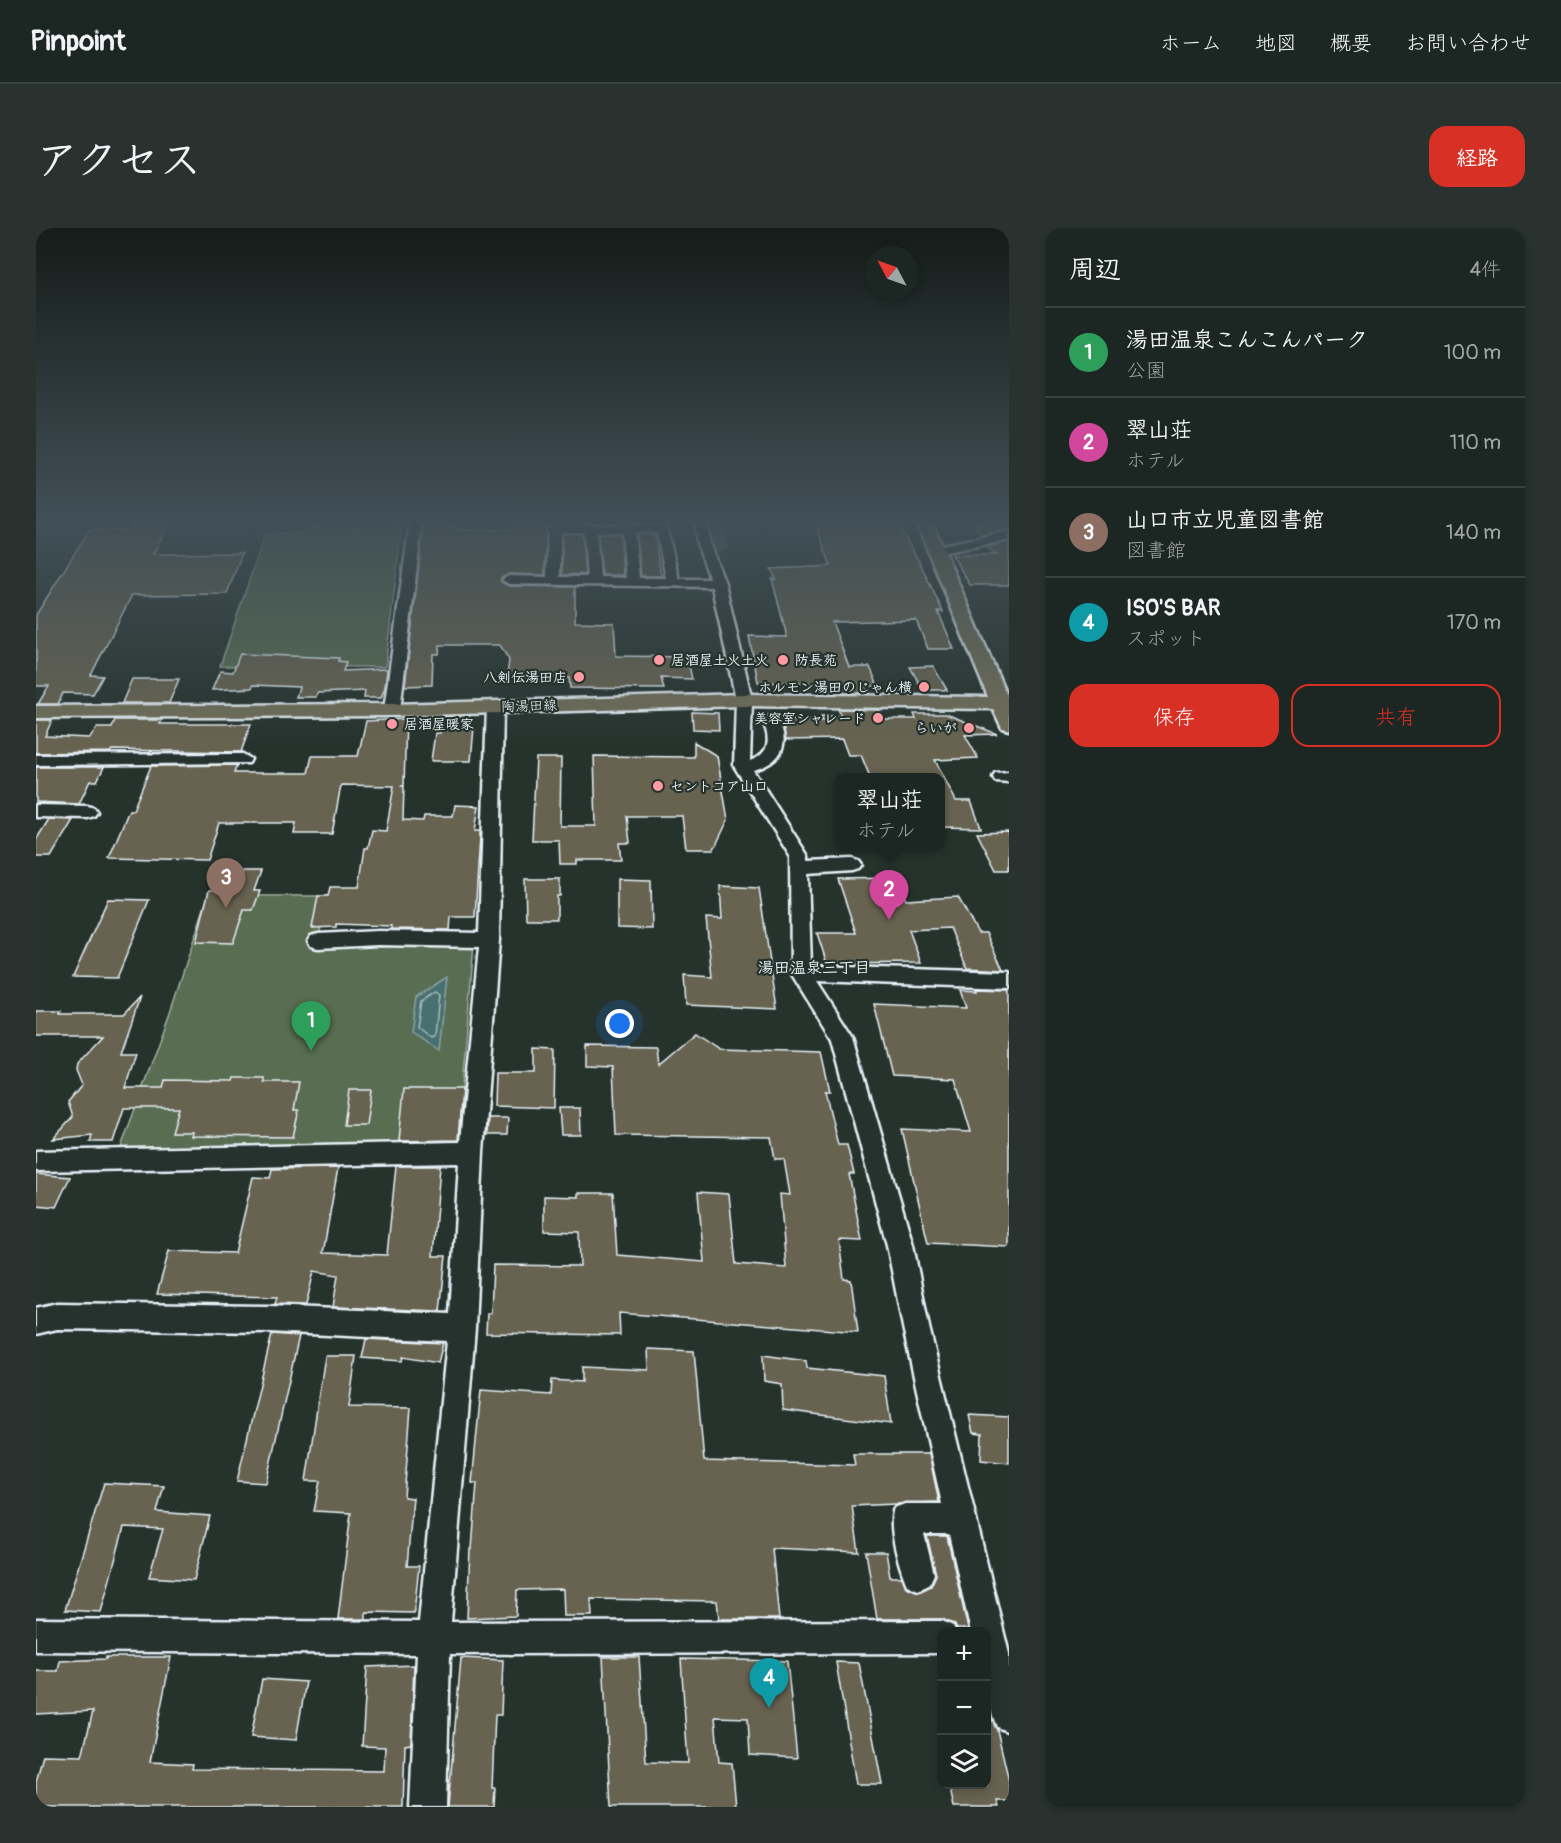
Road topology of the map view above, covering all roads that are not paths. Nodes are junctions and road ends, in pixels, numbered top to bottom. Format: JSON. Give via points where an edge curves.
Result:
{"nodes":[{"id":1,"x":407,"y":596,"type":"edge"},
{"id":2,"x":721,"y":596,"type":"edge"},
{"id":3,"x":956,"y":596,"type":"edge"},
{"id":4,"x":744,"y":700,"type":"junction"},
{"id":5,"x":1004,"y":703,"type":"edge"},
{"id":6,"x":495,"y":707,"type":"junction"},
{"id":7,"x":392,"y":710,"type":"junction"},
{"id":8,"x":36,"y":712,"type":"edge"},
{"id":9,"x":770,"y":720,"type":"dead end"},
{"id":10,"x":1009,"y":724,"type":"edge"},
{"id":11,"x":243,"y":759,"type":"dead end"},
{"id":12,"x":36,"y":760,"type":"edge"},
{"id":13,"x":742,"y":766,"type":"junction"},
{"id":14,"x":36,"y":811,"type":"edge"},
{"id":15,"x":88,"y":812,"type":"dead end"},
{"id":16,"x":852,"y":865,"type":"dead end"},
{"id":17,"x":801,"y":868,"type":"junction"},
{"id":18,"x":489,"y":940,"type":"junction"},
{"id":19,"x":318,"y":941,"type":"dead end"},
{"id":20,"x":801,"y":974,"type":"junction"},
{"id":21,"x":1009,"y":980,"type":"edge"},
{"id":22,"x":471,"y":1152,"type":"junction"},
{"id":23,"x":36,"y":1161,"type":"edge"},
{"id":24,"x":36,"y":1321,"type":"edge"},
{"id":25,"x":462,"y":1328,"type":"junction"},
{"id":26,"x":961,"y":1519,"type":"junction"},
{"id":27,"x":918,"y":1574,"type":"dead end"},
{"id":28,"x":36,"y":1635,"type":"edge"},
{"id":29,"x":937,"y":1637,"type":"edge"},
{"id":30,"x":995,"y":1637,"type":"edge"},
{"id":31,"x":434,"y":1638,"type":"junction"},
{"id":32,"x":1009,"y":1715,"type":"edge"},
{"id":33,"x":428,"y":1807,"type":"edge"}],
"edges":[{"from":1,"to":7,"type":"street"},
{"from":2,"to":4,"type":"street"},
{"from":3,"to":5,"type":"main road"},
{"from":4,"to":5,"type":"main road","name":"陶湯田線"},
{"from":4,"to":6,"type":"main road","name":"陶湯田線"},
{"from":4,"to":13,"type":"street"},
{"from":5,"to":10,"type":"main road"},
{"from":6,"to":7,"type":"main road","name":"陶湯田線"},
{"from":6,"to":18,"type":"street"},
{"from":7,"to":8,"type":"main road","name":"陶湯田線"},
{"from":9,"to":13,"type":"street","via":[[777,736],[776,748],[763,762]]},
{"from":11,"to":12,"type":"street"},
{"from":13,"to":17,"type":"street","via":[[795,848]]},
{"from":14,"to":15,"type":"street"},
{"from":16,"to":17,"type":"street"},
{"from":17,"to":20,"type":"street"},
{"from":18,"to":19,"type":"street"},
{"from":18,"to":22,"type":"street"},
{"from":20,"to":21,"type":"street"},
{"from":20,"to":26,"type":"street","via":[[842,1037],[900,1245]]},
{"from":22,"to":23,"type":"street"},
{"from":22,"to":25,"type":"street"},
{"from":24,"to":25,"type":"street","via":[[57,1316],[187,1318]]},
{"from":25,"to":31,"type":"street"},
{"from":26,"to":27,"type":"street","via":[[905,1519]]},
{"from":26,"to":30,"type":"street"},
{"from":28,"to":31,"type":"street"},
{"from":29,"to":31,"type":"street"},
{"from":30,"to":32,"type":"street"},
{"from":31,"to":33,"type":"street"}]}
